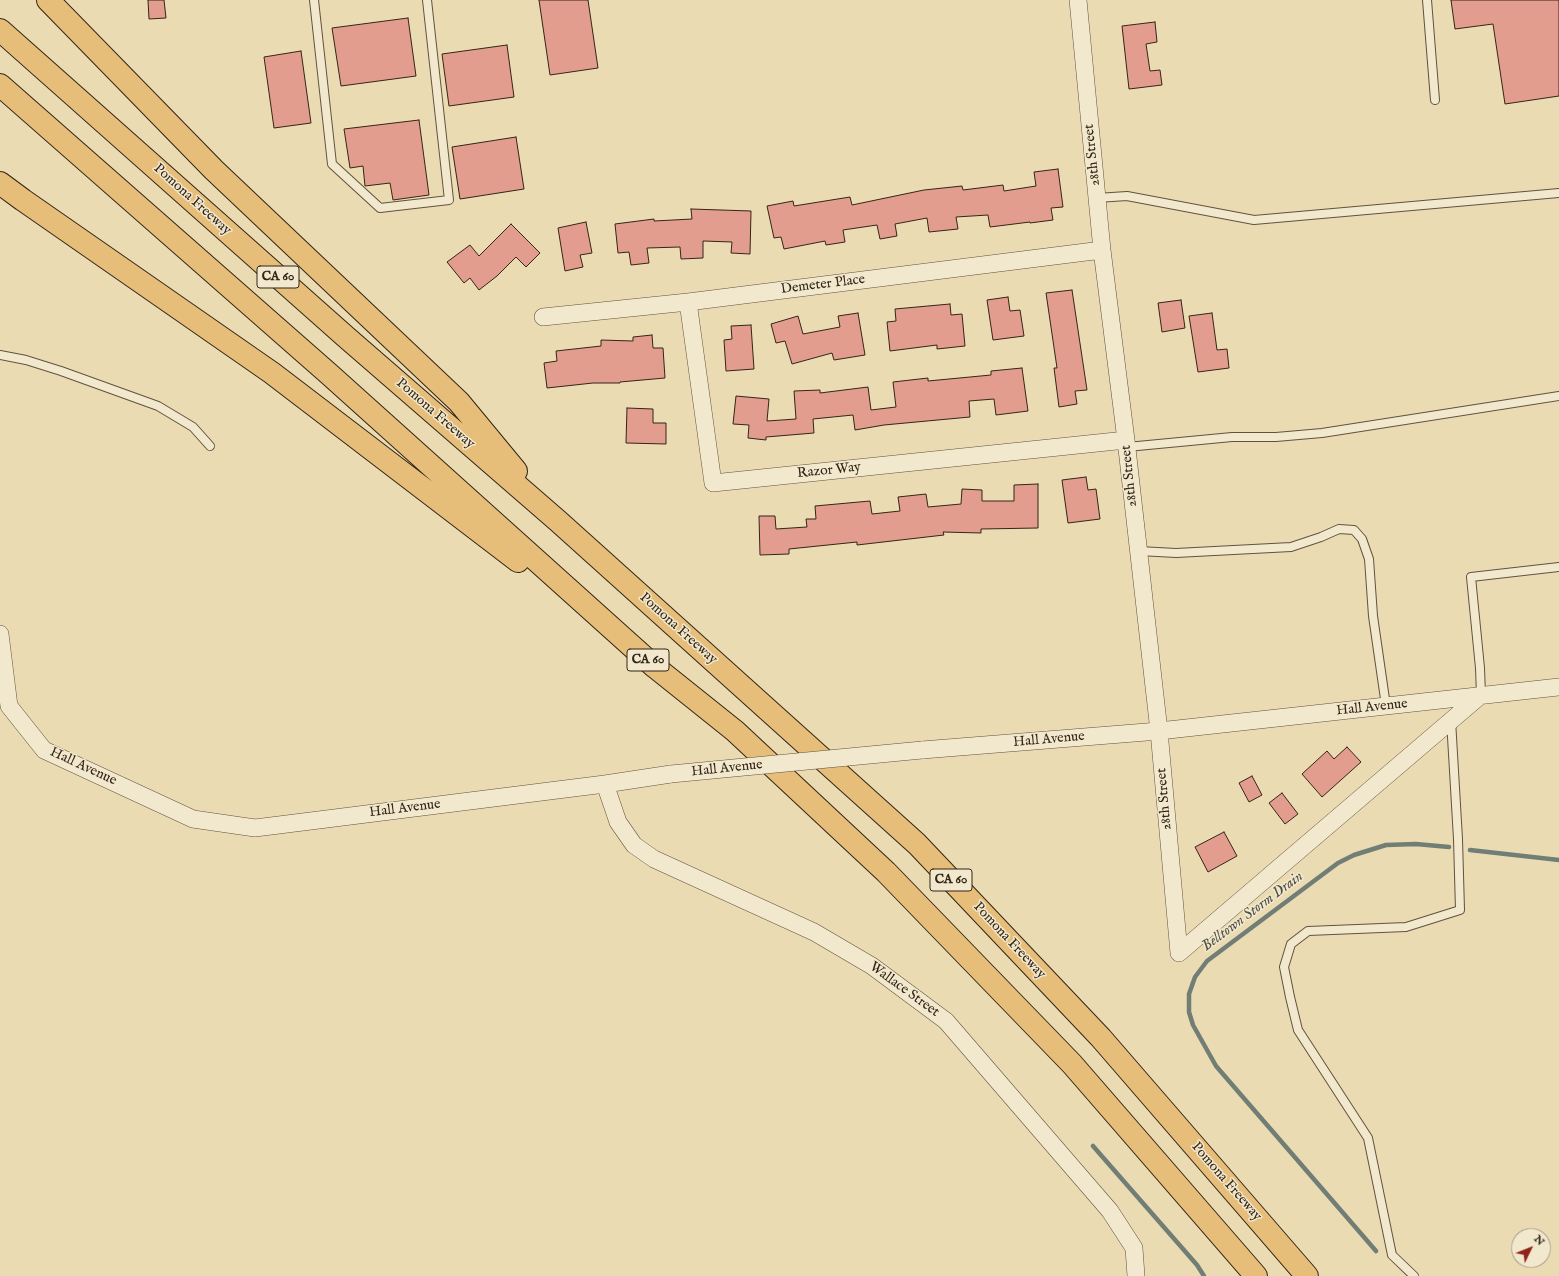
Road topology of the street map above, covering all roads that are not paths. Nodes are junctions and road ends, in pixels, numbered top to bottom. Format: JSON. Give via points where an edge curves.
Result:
{"nodes":[{"id":1,"x":48,"y":0,"type":"edge"},
{"id":2,"x":314,"y":0,"type":"edge"},
{"id":3,"x":426,"y":0,"type":"edge"},
{"id":4,"x":1078,"y":0,"type":"edge"},
{"id":5,"x":1427,"y":0,"type":"edge"},
{"id":6,"x":0,"y":30,"type":"edge"},
{"id":7,"x":0,"y":85,"type":"edge"},
{"id":8,"x":1435,"y":100,"type":"dead end"},
{"id":9,"x":0,"y":183,"type":"edge"},
{"id":10,"x":1559,"y":193,"type":"edge"},
{"id":11,"x":1097,"y":198,"type":"junction"},
{"id":12,"x":1102,"y":250,"type":"junction"},
{"id":13,"x":688,"y":302,"type":"junction"},
{"id":14,"x":543,"y":317,"type":"dead end"},
{"id":15,"x":0,"y":355,"type":"edge"},
{"id":16,"x":1559,"y":396,"type":"edge"},
{"id":17,"x":1126,"y":443,"type":"junction"},
{"id":18,"x":210,"y":446,"type":"dead end"},
{"id":19,"x":558,"y":521,"type":"junction"},
{"id":20,"x":1138,"y":551,"type":"junction"},
{"id":21,"x":1559,"y":567,"type":"edge"},
{"id":22,"x":0,"y":634,"type":"edge"},
{"id":23,"x":655,"y":667,"type":"junction"},
{"id":24,"x":1559,"y":687,"type":"edge"},
{"id":25,"x":1481,"y":695,"type":"junction"},
{"id":26,"x":1386,"y":706,"type":"junction"},
{"id":27,"x":1451,"y":720,"type":"junction"},
{"id":28,"x":1159,"y":731,"type":"junction"},
{"id":29,"x":605,"y":784,"type":"junction"},
{"id":30,"x":1136,"y":1276,"type":"edge"},
{"id":31,"x":1256,"y":1276,"type":"edge"},
{"id":32,"x":1307,"y":1276,"type":"edge"},
{"id":33,"x":1414,"y":1276,"type":"edge"}],
"edges":[{"from":1,"to":19,"type":"highway","via":[[214,170],[459,402]]},
{"from":2,"to":3,"type":"lane","via":[[332,164],[380,208],[449,200]]},
{"from":4,"to":11,"type":"street","name":"28th Street"},
{"from":5,"to":8,"type":"lane"},
{"from":6,"to":19,"type":"highway","name":"Pomona Freeway","number":"CA 60","via":[[334,327]]},
{"from":7,"to":23,"type":"highway","number":"CA 60","via":[[335,379]]},
{"from":9,"to":23,"type":"highway","via":[[272,373]]},
{"from":10,"to":11,"type":"lane","via":[[1254,220],[1127,196]]},
{"from":11,"to":12,"type":"street","name":"28th Street"},
{"from":12,"to":13,"type":"street","name":"Demeter Place"},
{"from":12,"to":17,"type":"street","name":"28th Street"},
{"from":13,"to":14,"type":"street","name":"Demeter Place"},
{"from":13,"to":17,"type":"street","name":"Razor Way","via":[[713,483]]},
{"from":15,"to":18,"type":"lane","via":[[61,371],[158,406],[193,426]]},
{"from":16,"to":17,"type":"lane","via":[[1322,433]]},
{"from":17,"to":20,"type":"street","name":"28th Street"},
{"from":19,"to":32,"type":"highway","name":"Pomona Freeway","number":"CA 60","via":[[917,844],[1101,1038]]},
{"from":20,"to":26,"type":"lane","via":[[1176,553],[1291,547],[1321,538],[1339,529],[1354,530],[1362,539],[1369,559],[1373,616]]},
{"from":20,"to":28,"type":"street","name":"28th Street"},
{"from":21,"to":25,"type":"lane","via":[[1471,577]]},
{"from":22,"to":29,"type":"street","name":"Hall Avenue","via":[[9,706],[44,750],[193,819],[263,827]]},
{"from":23,"to":31,"type":"highway","number":"CA 60","via":[[735,731],[886,872],[1072,1064]]},
{"from":24,"to":25,"type":"street","name":"Hall Avenue"},
{"from":25,"to":26,"type":"street","name":"Hall Avenue"},
{"from":25,"to":27,"type":"street"},
{"from":26,"to":28,"type":"street","name":"Hall Avenue"},
{"from":27,"to":28,"type":"street","name":"28th Street","via":[[1179,953]]},
{"from":27,"to":33,"type":"lane","via":[[1460,910],[1406,927],[1308,931],[1291,944],[1284,967],[1298,1030],[1368,1138],[1392,1255]]},
{"from":28,"to":29,"type":"street","name":"Hall Avenue","bridge":true,"via":[[671,774]]},
{"from":29,"to":30,"type":"street","name":"Wallace Street","via":[[618,822],[634,845],[654,859],[814,932],[872,966],[946,1021],[1110,1211],[1134,1248]]}]}
